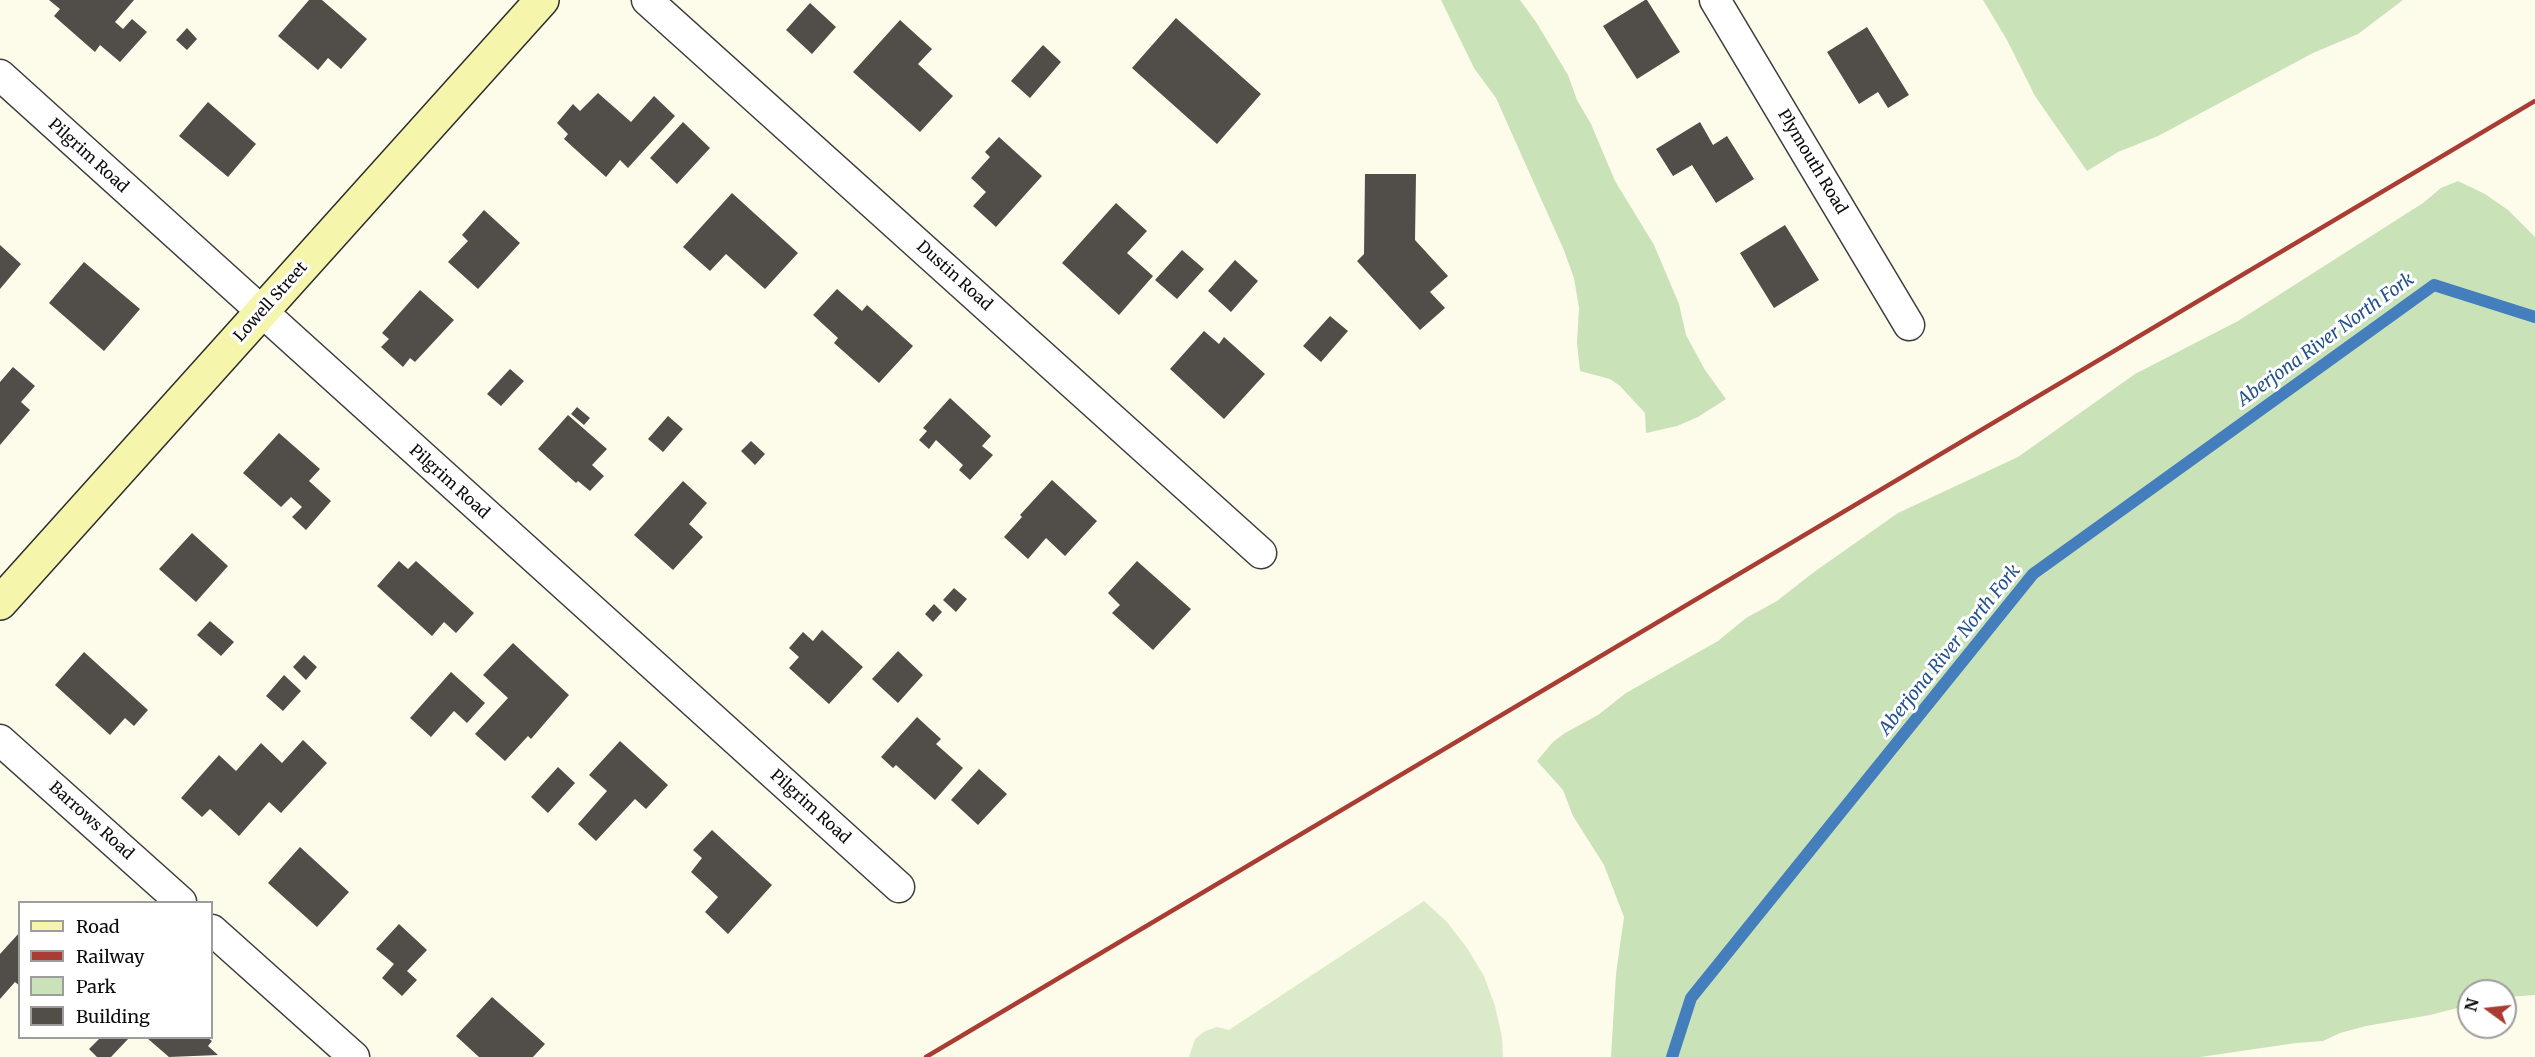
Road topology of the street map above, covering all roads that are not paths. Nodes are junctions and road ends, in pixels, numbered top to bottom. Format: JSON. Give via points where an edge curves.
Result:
{"nodes":[{"id":1,"x":542,"y":0,"type":"edge"},
{"id":2,"x":648,"y":0,"type":"edge"},
{"id":3,"x":1714,"y":0,"type":"edge"},
{"id":4,"x":0,"y":75,"type":"edge"},
{"id":5,"x":261,"y":313,"type":"junction"},
{"id":6,"x":1909,"y":325,"type":"dead end"},
{"id":7,"x":1261,"y":553,"type":"dead end"},
{"id":8,"x":0,"y":603,"type":"edge"},
{"id":9,"x":0,"y":740,"type":"edge"},
{"id":10,"x":899,"y":887,"type":"dead end"},
{"id":11,"x":179,"y":901,"type":"edge"},
{"id":12,"x":213,"y":931,"type":"edge"},
{"id":13,"x":354,"y":1057,"type":"edge"}],
"edges":[{"from":1,"to":5,"type":"main road","name":"Lowell Street"},
{"from":2,"to":7,"type":"street","name":"Dustin Road"},
{"from":3,"to":6,"type":"street","name":"Plymouth Road"},
{"from":4,"to":5,"type":"street","name":"Pilgrim Road"},
{"from":5,"to":8,"type":"main road","name":"Lowell Street"},
{"from":5,"to":10,"type":"street","name":"Pilgrim Road"},
{"from":9,"to":11,"type":"street","name":"Barrows Road"},
{"from":12,"to":13,"type":"street"}]}
